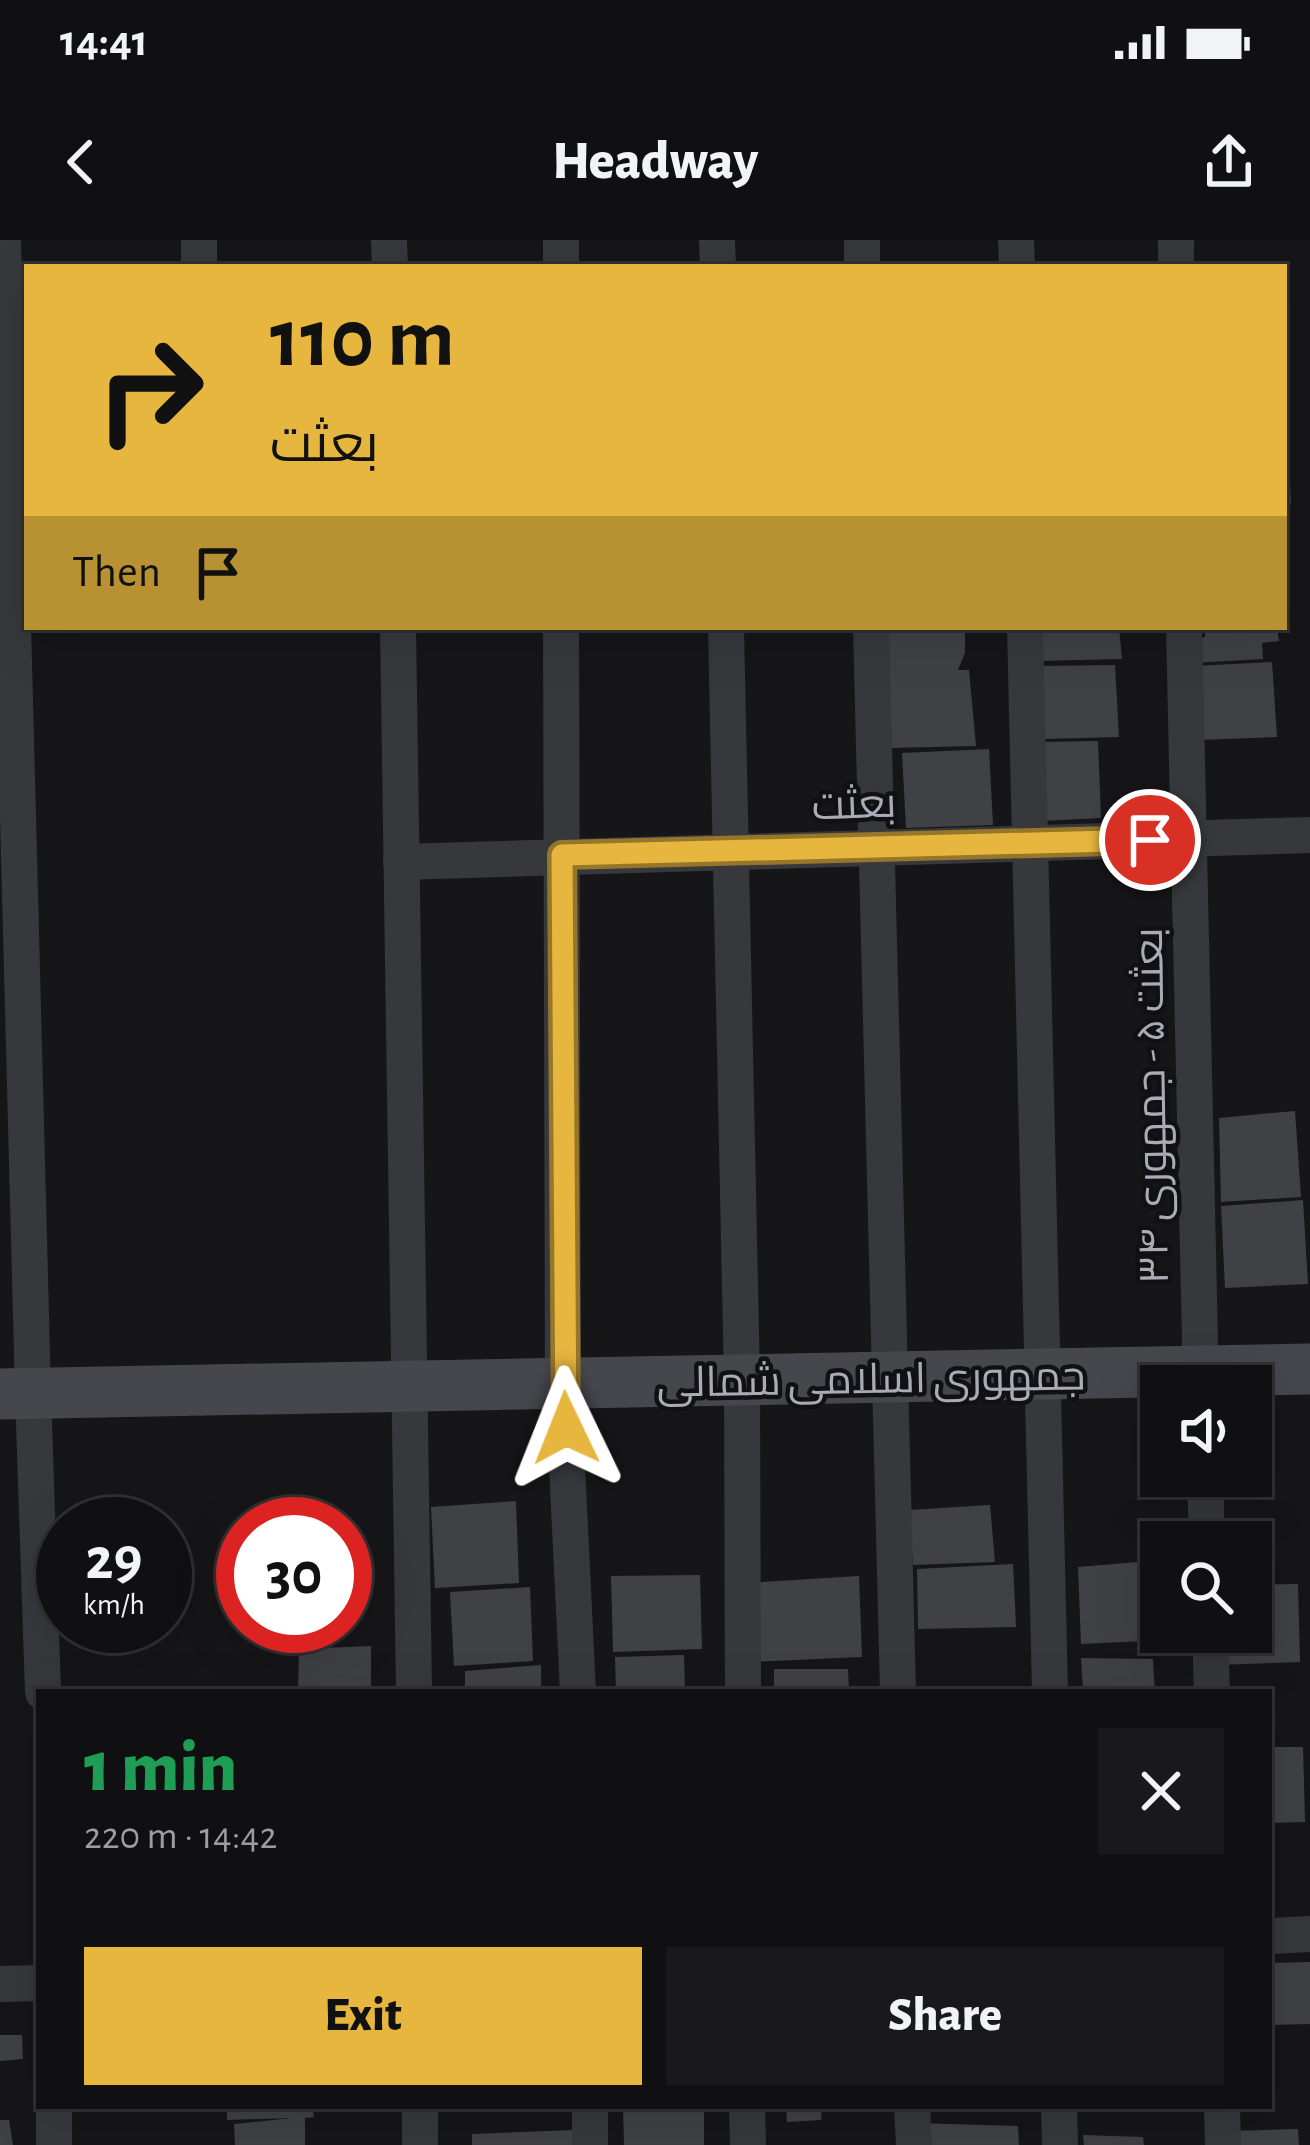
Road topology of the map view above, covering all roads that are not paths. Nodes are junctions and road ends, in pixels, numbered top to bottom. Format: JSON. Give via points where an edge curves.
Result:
{"nodes":[{"id":1,"x":3,"y":240,"type":"edge"},
{"id":2,"x":18,"y":455,"type":"edge"},
{"id":3,"x":398,"y":630,"type":"edge"},
{"id":4,"x":561,"y":630,"type":"edge"},
{"id":5,"x":726,"y":630,"type":"edge"},
{"id":6,"x":872,"y":630,"type":"edge"},
{"id":7,"x":1025,"y":630,"type":"edge"},
{"id":8,"x":1184,"y":630,"type":"edge"},
{"id":9,"x":1310,"y":835,"type":"edge"},
{"id":10,"x":1189,"y":838,"type":"junction"},
{"id":11,"x":1030,"y":843,"type":"junction"},
{"id":12,"x":877,"y":848,"type":"junction"},
{"id":13,"x":731,"y":852,"type":"junction"},
{"id":14,"x":562,"y":855,"type":"junction"},
{"id":15,"x":401,"y":862,"type":"junction"},
{"id":16,"x":10,"y":864,"type":"edge"},
{"id":17,"x":1201,"y":1365,"type":"edge"},
{"id":18,"x":1310,"y":1370,"type":"edge"},
{"id":19,"x":1272,"y":1373,"type":"edge"},
{"id":20,"x":1042,"y":1375,"type":"junction"},
{"id":21,"x":1140,"y":1377,"type":"edge"},
{"id":22,"x":890,"y":1378,"type":"junction"},
{"id":23,"x":742,"y":1381,"type":"junction"},
{"id":24,"x":563,"y":1384,"type":"junction"},
{"id":25,"x":410,"y":1387,"type":"junction"},
{"id":26,"x":16,"y":1394,"type":"edge"},
{"id":27,"x":1211,"y":1653,"type":"edge"},
{"id":28,"x":43,"y":1689,"type":"edge"},
{"id":29,"x":414,"y":1689,"type":"edge"},
{"id":30,"x":578,"y":1689,"type":"edge"},
{"id":31,"x":742,"y":1689,"type":"edge"},
{"id":32,"x":898,"y":1689,"type":"edge"},
{"id":33,"x":1050,"y":1689,"type":"edge"},
{"id":34,"x":1212,"y":1689,"type":"edge"},
{"id":35,"x":1310,"y":1934,"type":"edge"},
{"id":36,"x":1272,"y":1936,"type":"edge"},
{"id":37,"x":36,"y":1983,"type":"edge"},
{"id":38,"x":0,"y":1984,"type":"edge"},
{"id":39,"x":54,"y":2109,"type":"edge"},
{"id":40,"x":419,"y":2109,"type":"edge"},
{"id":41,"x":590,"y":2109,"type":"edge"},
{"id":42,"x":747,"y":2109,"type":"edge"},
{"id":43,"x":912,"y":2109,"type":"edge"},
{"id":44,"x":1059,"y":2109,"type":"edge"},
{"id":45,"x":1222,"y":2109,"type":"edge"},
{"id":46,"x":54,"y":2145,"type":"edge"},
{"id":47,"x":420,"y":2145,"type":"edge"},
{"id":48,"x":590,"y":2145,"type":"edge"},
{"id":49,"x":748,"y":2145,"type":"edge"},
{"id":50,"x":914,"y":2145,"type":"edge"},
{"id":51,"x":1060,"y":2145,"type":"edge"},
{"id":52,"x":1222,"y":2145,"type":"edge"}],
"edges":[{"from":1,"to":2,"type":"street"},
{"from":2,"to":16,"type":"street"},
{"from":3,"to":15,"type":"street"},
{"from":4,"to":14,"type":"street"},
{"from":5,"to":13,"type":"street"},
{"from":6,"to":12,"type":"street"},
{"from":7,"to":11,"type":"street"},
{"from":8,"to":10,"type":"street","name":"بعثت ۵ - جمهوری ۳۴"},
{"from":9,"to":10,"type":"street","name":"بعثت"},
{"from":10,"to":11,"type":"street","name":"بعثت"},
{"from":10,"to":17,"type":"street","name":"بعثت ۵ - جمهوری ۳۴"},
{"from":11,"to":12,"type":"street","name":"بعثت"},
{"from":11,"to":20,"type":"street"},
{"from":12,"to":13,"type":"street","name":"بعثت"},
{"from":12,"to":22,"type":"street"},
{"from":13,"to":14,"type":"street","name":"بعثت"},
{"from":13,"to":23,"type":"street"},
{"from":14,"to":15,"type":"street","name":"بعثت"},
{"from":14,"to":24,"type":"street"},
{"from":15,"to":25,"type":"street"},
{"from":16,"to":26,"type":"street"},
{"from":18,"to":19,"type":"street","name":"جمهوری اسلامی شمالی"},
{"from":20,"to":21,"type":"street","name":"جمهوری اسلامی شمالی"},
{"from":20,"to":22,"type":"street","name":"جمهوری اسلامی شمالی"},
{"from":20,"to":33,"type":"street"},
{"from":22,"to":23,"type":"street","name":"جمهوری اسلامی شمالی"},
{"from":22,"to":32,"type":"street"},
{"from":23,"to":24,"type":"street","name":"جمهوری اسلامی شمالی"},
{"from":23,"to":31,"type":"street"},
{"from":24,"to":25,"type":"street","name":"جمهوری اسلامی شمالی"},
{"from":24,"to":30,"type":"street"},
{"from":25,"to":26,"type":"street","name":"جمهوری اسلامی شمالی"},
{"from":25,"to":29,"type":"street"},
{"from":26,"to":28,"type":"street"},
{"from":27,"to":34,"type":"street"},
{"from":35,"to":36,"type":"street"},
{"from":37,"to":38,"type":"street"},
{"from":39,"to":46,"type":"street"},
{"from":40,"to":47,"type":"street"},
{"from":41,"to":48,"type":"street"},
{"from":42,"to":49,"type":"street"},
{"from":43,"to":50,"type":"street"},
{"from":44,"to":51,"type":"street"},
{"from":45,"to":52,"type":"street"}]}
